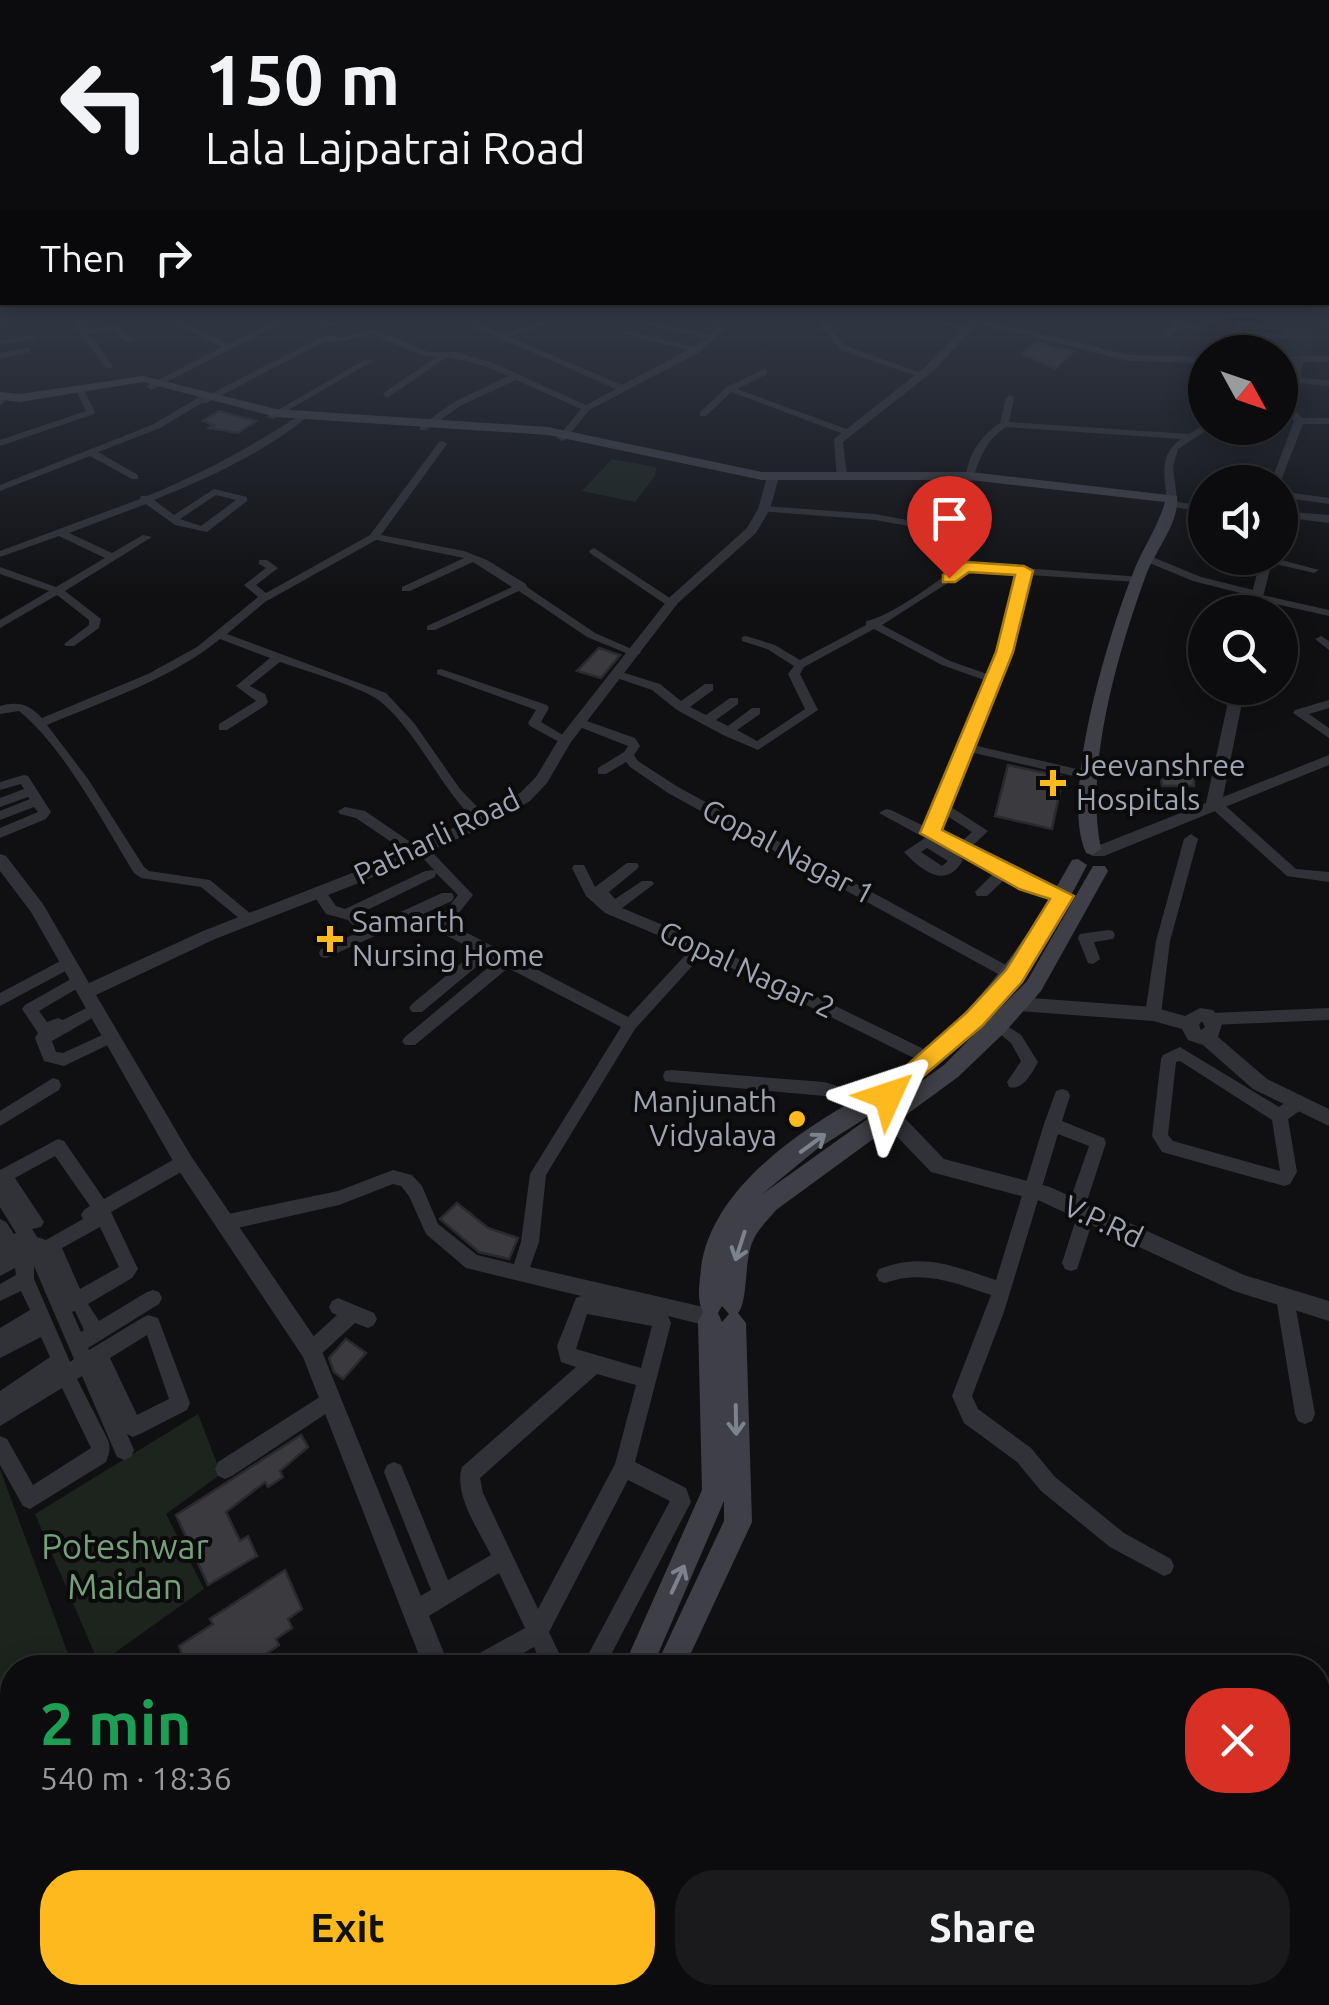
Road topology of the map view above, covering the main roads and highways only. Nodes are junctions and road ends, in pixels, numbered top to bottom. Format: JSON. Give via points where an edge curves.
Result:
{"nodes":[{"id":1,"x":254,"y":411,"type":"edge"},
{"id":2,"x":1090,"y":855,"type":"junction"},
{"id":3,"x":719,"y":1314,"type":"junction"},
{"id":4,"x":643,"y":1655,"type":"edge"},
{"id":5,"x":676,"y":1655,"type":"edge"}],
"edges":[{"from":1,"to":2,"type":"main road","via":[[564,436],[773,478],[969,478],[1172,502],[1137,580],[1086,775]]},
{"from":2,"to":3,"type":"main road","one_way":true,"via":[[1076,934],[1020,1004],[951,1072],[768,1203],[742,1235]]},
{"from":3,"to":2,"type":"main road","one_way":true,"via":[[713,1264],[724,1228],[752,1188],[870,1102],[888,1096],[930,1059],[1014,976]]},
{"from":4,"to":3,"type":"main road","one_way":true,"via":[[715,1491]]},
{"from":3,"to":5,"type":"main road","one_way":true,"via":[[738,1522]]}]}
